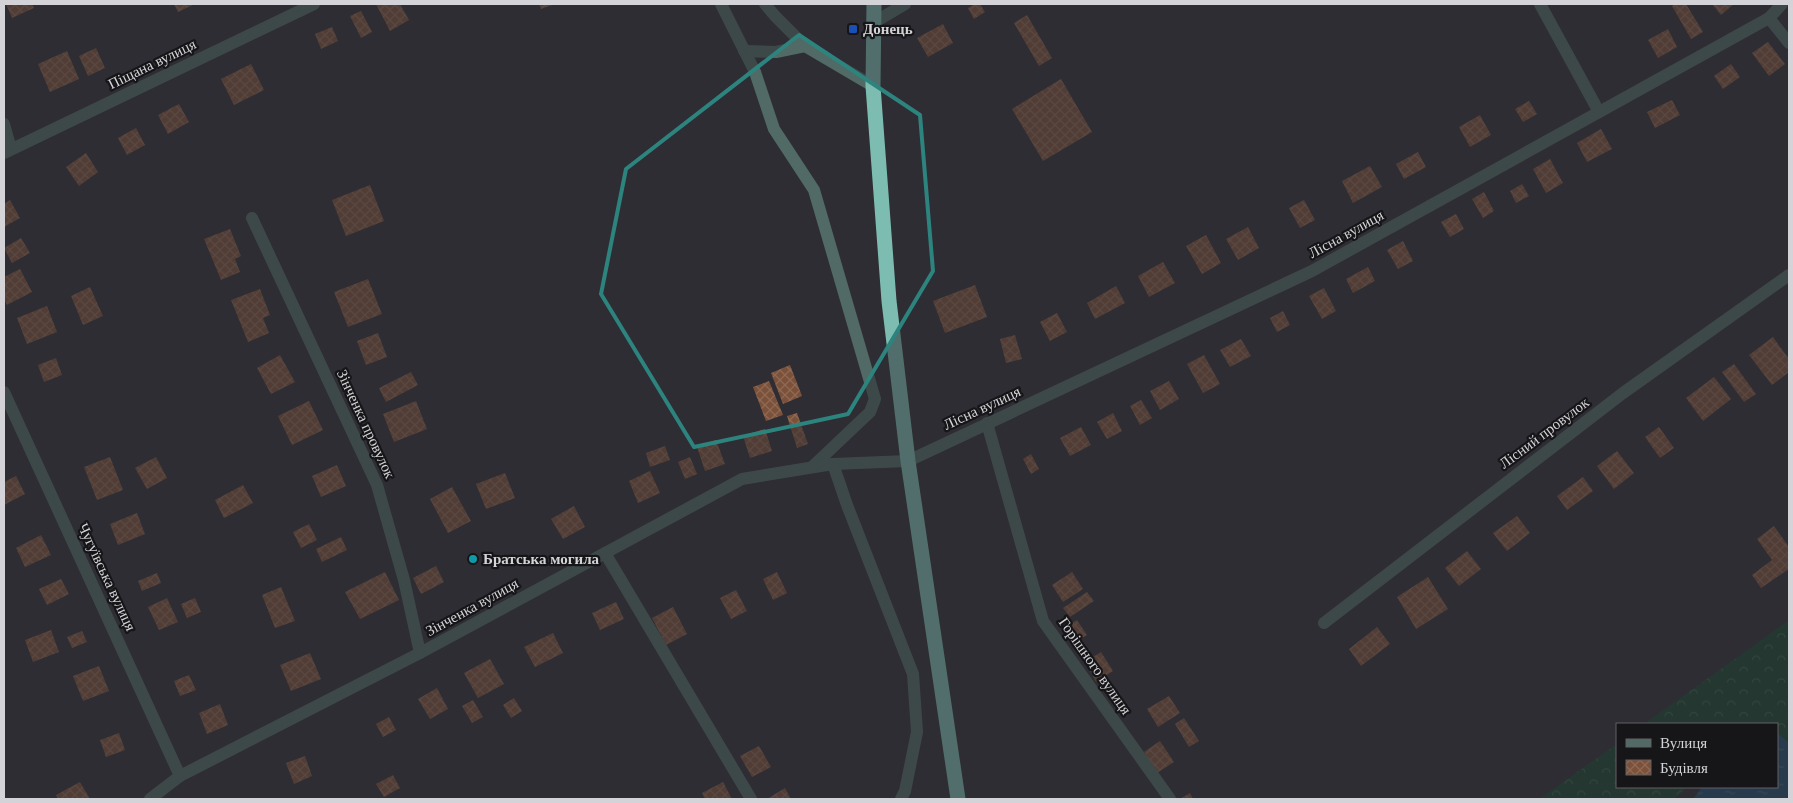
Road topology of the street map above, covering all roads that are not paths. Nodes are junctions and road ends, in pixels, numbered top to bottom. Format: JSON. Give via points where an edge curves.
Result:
{"nodes":[{"id":1,"x":314,"y":4,"type":"edge"},
{"id":2,"x":721,"y":4,"type":"edge"},
{"id":3,"x":765,"y":4,"type":"edge"},
{"id":4,"x":874,"y":4,"type":"edge"},
{"id":5,"x":905,"y":4,"type":"edge"},
{"id":6,"x":1540,"y":4,"type":"edge"},
{"id":7,"x":1782,"y":4,"type":"edge"},
{"id":8,"x":1769,"y":18,"type":"junction"},
{"id":9,"x":873,"y":23,"type":"junction"},
{"id":10,"x":1789,"y":43,"type":"edge"},
{"id":11,"x":805,"y":46,"type":"junction"},
{"id":12,"x":744,"y":51,"type":"junction"},
{"id":13,"x":872,"y":86,"type":"junction"},
{"id":14,"x":1599,"y":112,"type":"junction"},
{"id":15,"x":4,"y":124,"type":"edge"},
{"id":16,"x":8,"y":151,"type":"edge"},
{"id":17,"x":252,"y":218,"type":"dead end"},
{"id":18,"x":1789,"y":275,"type":"edge"},
{"id":19,"x":4,"y":392,"type":"edge"},
{"id":20,"x":986,"y":423,"type":"junction"},
{"id":21,"x":908,"y":460,"type":"junction"},
{"id":22,"x":833,"y":464,"type":"junction"},
{"id":23,"x":812,"y":467,"type":"junction"},
{"id":24,"x":605,"y":553,"type":"junction"},
{"id":25,"x":1324,"y":623,"type":"dead end"},
{"id":26,"x":420,"y":654,"type":"junction"},
{"id":27,"x":180,"y":776,"type":"junction"},
{"id":28,"x":150,"y":799,"type":"edge"},
{"id":29,"x":751,"y":799,"type":"edge"},
{"id":30,"x":901,"y":799,"type":"edge"},
{"id":31,"x":958,"y":799,"type":"edge"},
{"id":32,"x":1170,"y":799,"type":"edge"}],
"edges":[{"from":1,"to":16,"type":"street","name":"Піщана вулиця"},
{"from":2,"to":12,"type":"street"},
{"from":3,"to":11,"type":"street"},
{"from":4,"to":9,"type":"highway"},
{"from":5,"to":9,"type":"street"},
{"from":6,"to":14,"type":"street"},
{"from":7,"to":8,"type":"street","name":"Лісна вулиця"},
{"from":8,"to":10,"type":"street"},
{"from":8,"to":14,"type":"street","name":"Лісна вулиця"},
{"from":9,"to":13,"type":"highway"},
{"from":11,"to":12,"type":"street","via":[[776,52]]},
{"from":11,"to":13,"type":"street"},
{"from":12,"to":23,"type":"street","via":[[755,72],[774,129],[814,190],[875,399],[870,412]]},
{"from":13,"to":21,"type":"highway","via":[[889,301]]},
{"from":14,"to":20,"type":"street","name":"Лісна вулиця","via":[[1312,271]]},
{"from":15,"to":16,"type":"street"},
{"from":17,"to":26,"type":"street","name":"Зінченка провулок","via":[[377,485],[404,580]]},
{"from":18,"to":25,"type":"street","name":"Лісний провулок","via":[[1623,393]]},
{"from":19,"to":27,"type":"street","name":"Чугуївська вулиця"},
{"from":20,"to":21,"type":"street","name":"Лісна вулиця"},
{"from":20,"to":32,"type":"street","name":"Горішного вулиця","via":[[1043,621]]},
{"from":21,"to":22,"type":"street","name":"Зінченка вулиця"},
{"from":21,"to":31,"type":"highway"},
{"from":22,"to":23,"type":"street","name":"Зінченка вулиця"},
{"from":22,"to":30,"type":"street","via":[[913,674],[917,732]]},
{"from":23,"to":24,"type":"street","name":"Зінченка вулиця","via":[[742,479]]},
{"from":24,"to":26,"type":"street","name":"Зінченка вулиця"},
{"from":24,"to":29,"type":"street"},
{"from":26,"to":27,"type":"street","name":"Зінченка вулиця"},
{"from":27,"to":28,"type":"street","name":"Зінченка вулиця"}]}
